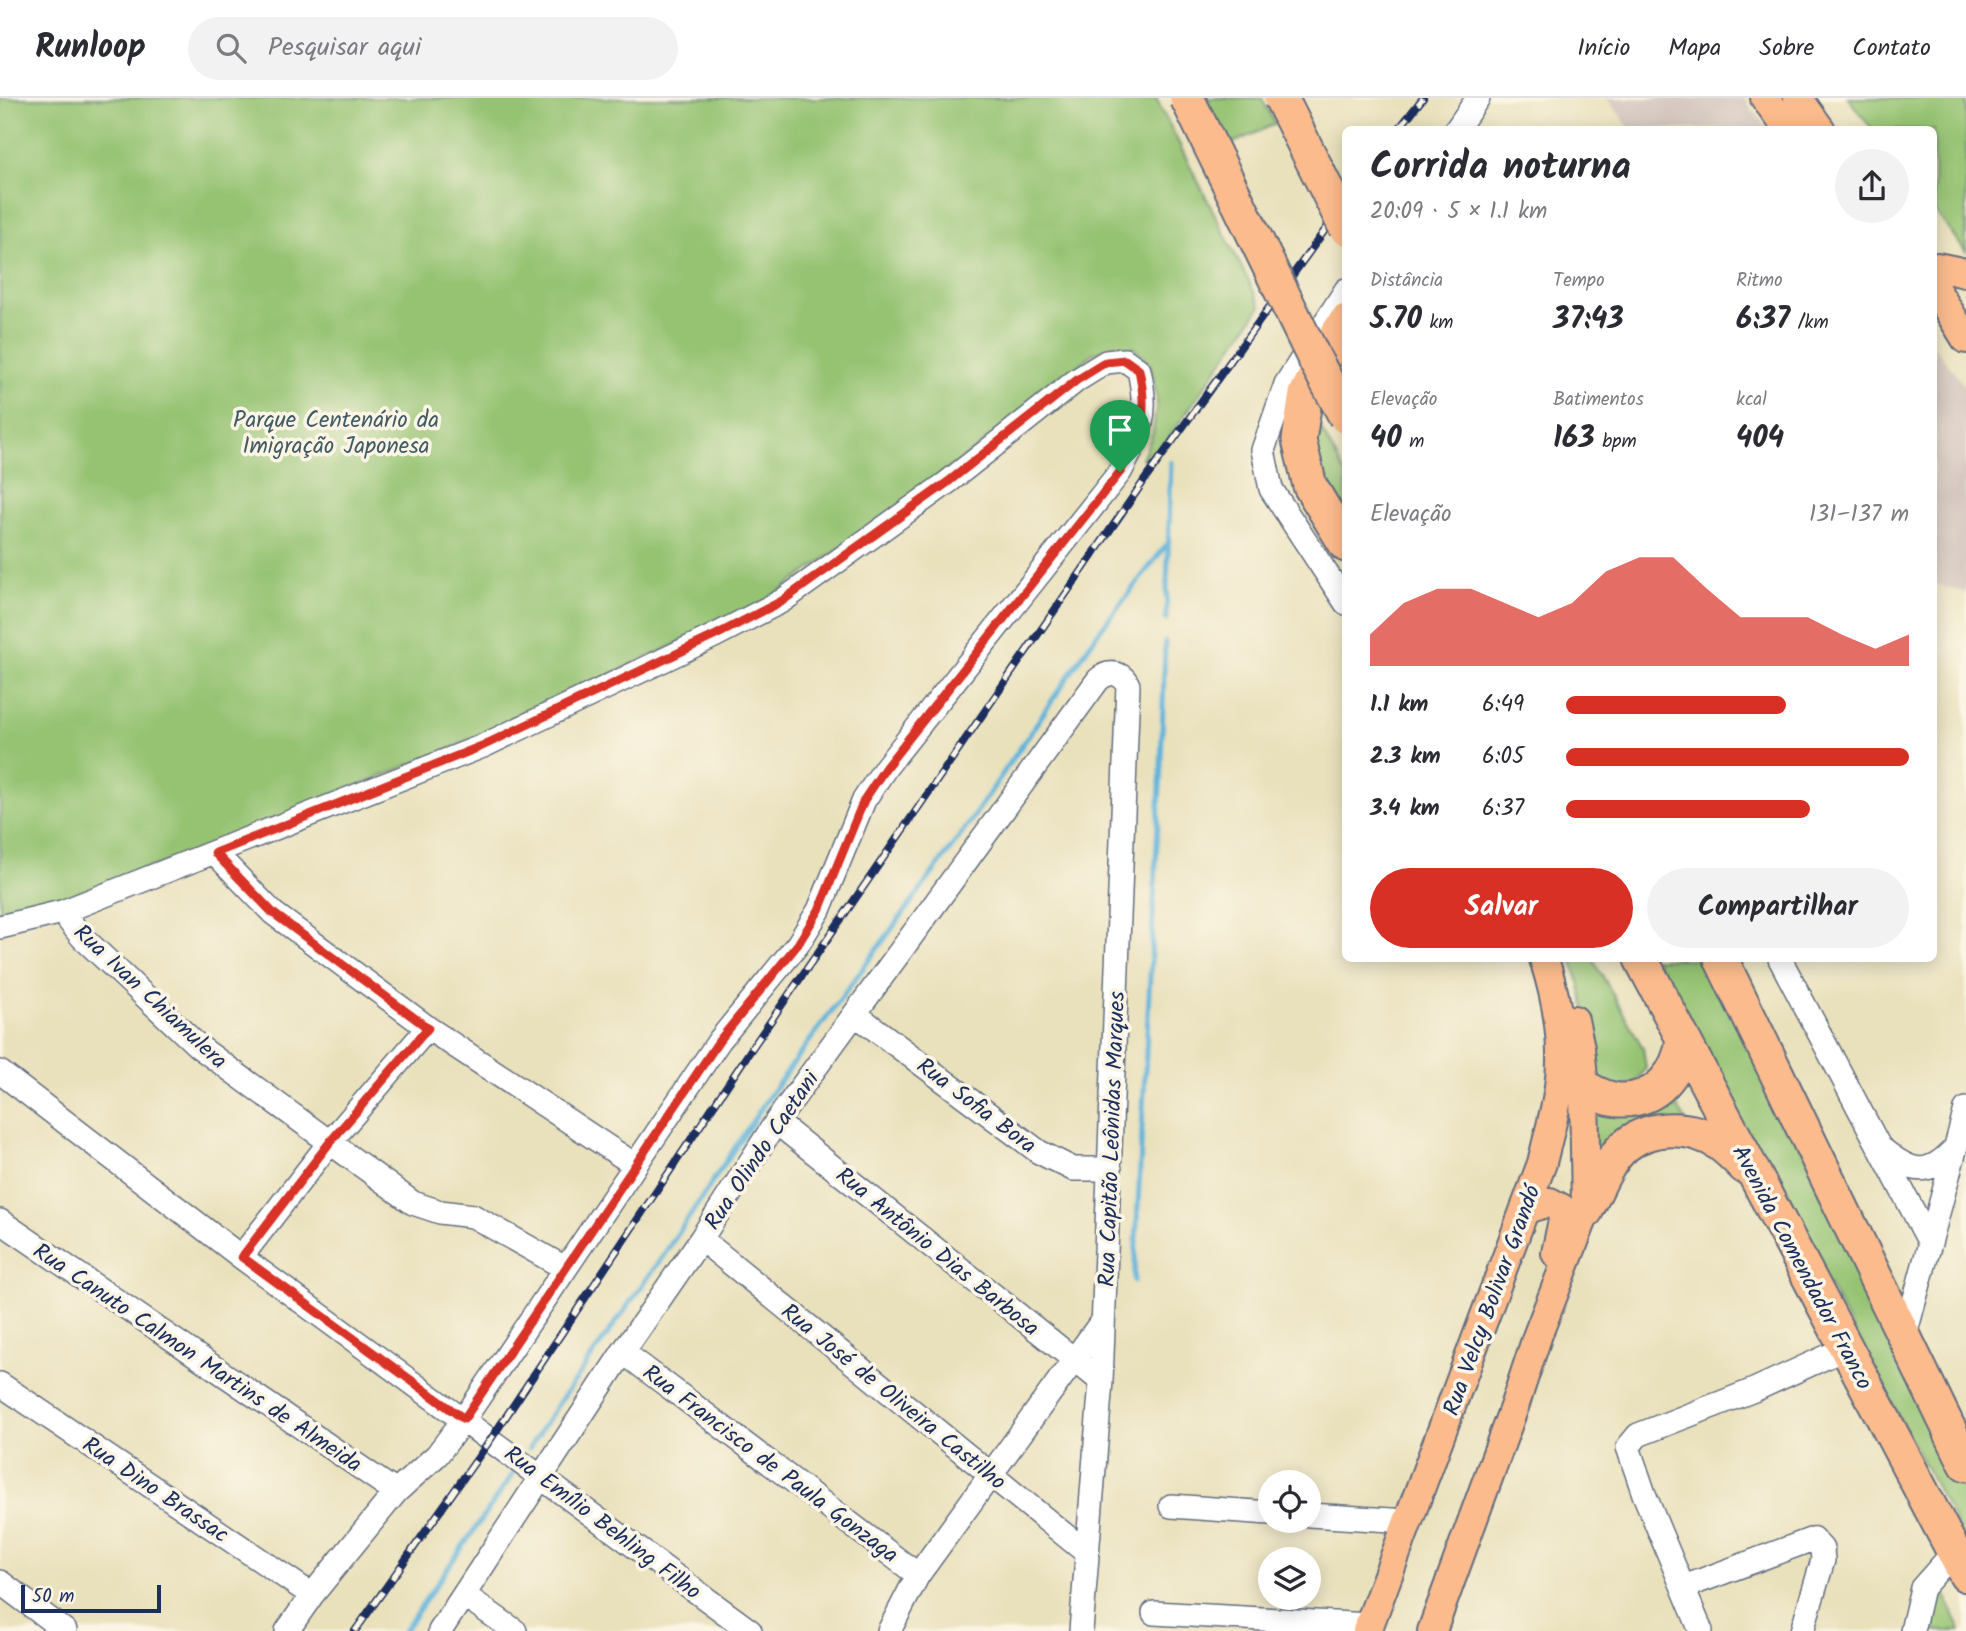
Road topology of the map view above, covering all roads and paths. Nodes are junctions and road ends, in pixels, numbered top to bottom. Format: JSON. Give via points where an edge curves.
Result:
{"nodes":[{"id":1,"x":1187,"y":98,"type":"edge"},
{"id":2,"x":1282,"y":98,"type":"edge"},
{"id":3,"x":1478,"y":98,"type":"edge"},
{"id":4,"x":1765,"y":98,"type":"edge"},
{"id":5,"x":1798,"y":98,"type":"edge"},
{"id":6,"x":1459,"y":126,"type":"edge"},
{"id":7,"x":1786,"y":126,"type":"edge"},
{"id":8,"x":1818,"y":126,"type":"edge"},
{"id":9,"x":1342,"y":220,"type":"edge"},
{"id":10,"x":1937,"y":273,"type":"edge"},
{"id":11,"x":1966,"y":273,"type":"edge"},
{"id":12,"x":1937,"y":275,"type":"edge"},
{"id":13,"x":1937,"y":277,"type":"edge"},
{"id":14,"x":1342,"y":296,"type":"edge"},
{"id":15,"x":1966,"y":304,"type":"edge"},
{"id":16,"x":1937,"y":318,"type":"edge"},
{"id":17,"x":1342,"y":327,"type":"edge"},
{"id":18,"x":1966,"y":339,"type":"edge"},
{"id":19,"x":1342,"y":410,"type":"edge"},
{"id":20,"x":1342,"y":538,"type":"edge"},
{"id":21,"x":1342,"y":597,"type":"edge"},
{"id":22,"x":1098,"y":680,"type":"joint"},
{"id":23,"x":215,"y":853,"type":"junction"},
{"id":24,"x":62,"y":912,"type":"junction"},
{"id":25,"x":0,"y":927,"type":"edge"},
{"id":26,"x":1545,"y":962,"type":"edge"},
{"id":27,"x":1561,"y":962,"type":"edge"},
{"id":28,"x":1644,"y":962,"type":"edge"},
{"id":29,"x":1722,"y":962,"type":"edge"},
{"id":30,"x":1782,"y":962,"type":"edge"},
{"id":31,"x":855,"y":1014,"type":"junction"},
{"id":32,"x":428,"y":1028,"type":"junction"},
{"id":33,"x":1683,"y":1039,"type":"junction"},
{"id":34,"x":0,"y":1072,"type":"edge"},
{"id":35,"x":1584,"y":1087,"type":"junction"},
{"id":36,"x":1966,"y":1108,"type":"edge"},
{"id":37,"x":776,"y":1122,"type":"junction"},
{"id":38,"x":330,"y":1142,"type":"junction"},
{"id":39,"x":1956,"y":1147,"type":"junction"},
{"id":40,"x":1880,"y":1148,"type":"junction"},
{"id":41,"x":635,"y":1165,"type":"junction"},
{"id":42,"x":1110,"y":1169,"type":"junction"},
{"id":43,"x":1755,"y":1176,"type":"junction"},
{"id":44,"x":1526,"y":1209,"type":"junction"},
{"id":45,"x":1586,"y":1211,"type":"junction"},
{"id":46,"x":0,"y":1221,"type":"edge"},
{"id":47,"x":701,"y":1239,"type":"junction"},
{"id":48,"x":1930,"y":1243,"type":"junction"},
{"id":49,"x":242,"y":1257,"type":"junction"},
{"id":50,"x":565,"y":1268,"type":"junction"},
{"id":51,"x":1103,"y":1320,"type":"junction"},
{"id":52,"x":1538,"y":1334,"type":"junction"},
{"id":53,"x":1905,"y":1335,"type":"junction"},
{"id":54,"x":1846,"y":1348,"type":"junction"},
{"id":55,"x":623,"y":1352,"type":"junction"},
{"id":56,"x":1075,"y":1360,"type":"junction"},
{"id":57,"x":1101,"y":1381,"type":"junction"},
{"id":58,"x":0,"y":1384,"type":"edge"},
{"id":59,"x":464,"y":1419,"type":"junction"},
{"id":60,"x":1956,"y":1430,"type":"edge"},
{"id":61,"x":1966,"y":1464,"type":"edge"},
{"id":62,"x":991,"y":1475,"type":"junction"},
{"id":63,"x":542,"y":1476,"type":"junction"},
{"id":64,"x":396,"y":1492,"type":"junction"},
{"id":65,"x":1171,"y":1506,"type":"dead end"},
{"id":66,"x":1258,"y":1512,"type":"edge"},
{"id":67,"x":1321,"y":1516,"type":"edge"},
{"id":68,"x":1408,"y":1521,"type":"junction"},
{"id":69,"x":1087,"y":1553,"type":"junction"},
{"id":70,"x":1960,"y":1564,"type":"edge"},
{"id":71,"x":918,"y":1575,"type":"junction"},
{"id":72,"x":0,"y":1582,"type":"edge"},
{"id":73,"x":1684,"y":1587,"type":"junction"},
{"id":74,"x":312,"y":1595,"type":"junction"},
{"id":75,"x":464,"y":1595,"type":"junction"},
{"id":76,"x":1154,"y":1613,"type":"dead end"},
{"id":77,"x":1368,"y":1628,"type":"edge"},
{"id":78,"x":65,"y":1631,"type":"edge"},
{"id":79,"x":287,"y":1631,"type":"edge"},
{"id":80,"x":440,"y":1631,"type":"edge"},
{"id":81,"x":515,"y":1631,"type":"edge"},
{"id":82,"x":750,"y":1631,"type":"edge"},
{"id":83,"x":889,"y":1631,"type":"edge"},
{"id":84,"x":1081,"y":1631,"type":"edge"},
{"id":85,"x":1432,"y":1631,"type":"edge"},
{"id":86,"x":1701,"y":1631,"type":"edge"},
{"id":87,"x":1802,"y":1631,"type":"edge"},
{"id":88,"x":1912,"y":1631,"type":"edge"}],
"edges":[{"from":1,"to":19,"type":"highway","bridge":true},
{"from":2,"to":9,"type":"highway","bridge":true},
{"from":3,"to":6,"type":"street"},
{"from":4,"to":7,"type":"main road"},
{"from":5,"to":8,"type":"main road"},
{"from":10,"to":11,"type":"main road"},
{"from":12,"to":15,"type":"main road"},
{"from":13,"to":18,"type":"main road"},
{"from":14,"to":21,"type":"street","via":[[1286,384],[1263,450],[1271,489]]},
{"from":16,"to":18,"type":"main road"},
{"from":17,"to":20,"type":"highway","via":[[1306,394],[1299,440],[1310,486]]},
{"from":22,"to":31,"type":"street","name":"Rua Olindo Caetani"},
{"from":22,"to":42,"type":"street","name":"Rua Capitão Leônidas Marques","via":[[1117,673],[1128,685]]},
{"from":23,"to":24,"type":"street"},
{"from":23,"to":32,"type":"street","via":[[273,913]]},
{"from":23,"to":41,"type":"street","via":[[482,746],[782,601],[948,482],[1077,380],[1106,362],[1125,360],[1139,370],[1144,395],[1140,434],[1120,472],[886,767],[864,800],[819,910],[798,944],[719,1041]]},
{"from":24,"to":25,"type":"street"},
{"from":24,"to":38,"type":"street","name":"Rua Ivan Chiamulera","via":[[82,937],[198,1046]]},
{"from":26,"to":44,"type":"main road","name":"Rua Velcy Bolivar Grandó","via":[[1554,992],[1561,1056],[1555,1110]]},
{"from":27,"to":35,"type":"main road"},
{"from":28,"to":33,"type":"highway","name":"Avenida Comendador Franco"},
{"from":29,"to":53,"type":"highway"},
{"from":30,"to":40,"type":"street"},
{"from":31,"to":37,"type":"street","name":"Rua Olindo Caetani"},
{"from":31,"to":42,"type":"street","name":"Rua Sofia Bora","via":[[1039,1152],[1073,1169]]},
{"from":32,"to":38,"type":"street"},
{"from":32,"to":41,"type":"street"},
{"from":33,"to":35,"type":"highway","via":[[1681,1059],[1668,1078],[1638,1099],[1618,1100]]},
{"from":33,"to":43,"type":"highway","name":"Avenida Comendador Franco"},
{"from":34,"to":49,"type":"street","name":"Rua Emílio Behling Filho"},
{"from":35,"to":45,"type":"main road"},
{"from":36,"to":39,"type":"street"},
{"from":37,"to":47,"type":"street","name":"Rua Olindo Caetani"},
{"from":37,"to":56,"type":"street","name":"Rua Antônio Dias Barbosa"},
{"from":38,"to":49,"type":"street"},
{"from":38,"to":50,"type":"street","name":"Rua Ivan Chiamulera","via":[[413,1203],[473,1216]]},
{"from":39,"to":40,"type":"street","via":[[1943,1162],[1914,1170]]},
{"from":39,"to":48,"type":"street"},
{"from":40,"to":48,"type":"street"},
{"from":41,"to":50,"type":"street"},
{"from":42,"to":51,"type":"street","name":"Rua Capitão Leônidas Marques"},
{"from":43,"to":45,"type":"highway","via":[[1719,1143],[1694,1132],[1657,1131],[1624,1147]]},
{"from":43,"to":54,"type":"highway","name":"Avenida Comendador Franco"},
{"from":44,"to":52,"type":"main road","via":[[1550,1202],[1563,1213]]},
{"from":44,"to":68,"type":"main road","name":"Rua Velcy Bolivar Grandó"},
{"from":45,"to":52,"type":"main road"},
{"from":46,"to":64,"type":"street","name":"Rua Canuto Calmon Martins de Almeida"},
{"from":47,"to":55,"type":"street","name":"Rua Olindo Caetani"},
{"from":47,"to":62,"type":"street","name":"Rua José de Oliveira Castilho"},
{"from":48,"to":53,"type":"street"},
{"from":49,"to":59,"type":"street","name":"Rua Emílio Behling Filho"},
{"from":50,"to":59,"type":"street"},
{"from":51,"to":56,"type":"street"},
{"from":51,"to":57,"type":"street","name":"Rua Capitão Leônidas Marques"},
{"from":52,"to":85,"type":"main road"},
{"from":53,"to":60,"type":"highway"},
{"from":54,"to":70,"type":"highway","name":"Avenida Comendador Franco"},
{"from":54,"to":73,"type":"street","via":[[1638,1435],[1628,1447]]},
{"from":55,"to":63,"type":"street","name":"Rua Olindo Caetani"},
{"from":55,"to":71,"type":"street","name":"Rua Francisco de Paula Gonzaga"},
{"from":56,"to":57,"type":"street","name":"Rua Antônio Dias Barbosa"},
{"from":56,"to":62,"type":"street"},
{"from":57,"to":69,"type":"street","name":"Rua Capitão Leônidas Marques"},
{"from":58,"to":74,"type":"street","name":"Rua Dino Brassac"},
{"from":59,"to":63,"type":"street","name":"Rua Emílio Behling Filho"},
{"from":59,"to":64,"type":"street","via":[[437,1455]]},
{"from":60,"to":61,"type":"highway"},
{"from":62,"to":69,"type":"street","name":"Rua José de Oliveira Castilho"},
{"from":62,"to":71,"type":"street"},
{"from":63,"to":75,"type":"street","name":"Rua Olindo Caetani"},
{"from":63,"to":82,"type":"street","name":"Rua Emílio Behling Filho"},
{"from":64,"to":74,"type":"street"},
{"from":65,"to":66,"type":"street"},
{"from":67,"to":68,"type":"street"},
{"from":68,"to":77,"type":"main road","name":"Rua Velcy Bolivar Grandó"},
{"from":69,"to":84,"type":"street","name":"Rua Capitão Leônidas Marques"},
{"from":70,"to":88,"type":"street","via":[[1922,1588]]},
{"from":71,"to":83,"type":"street"},
{"from":72,"to":78,"type":"street"},
{"from":73,"to":86,"type":"street"},
{"from":73,"to":87,"type":"street","via":[[1813,1539],[1822,1549],[1823,1560]]},
{"from":74,"to":79,"type":"street"},
{"from":75,"to":80,"type":"street","name":"Rua Olindo Caetani"},
{"from":75,"to":81,"type":"street"},
{"from":76,"to":77,"type":"street"}]}
